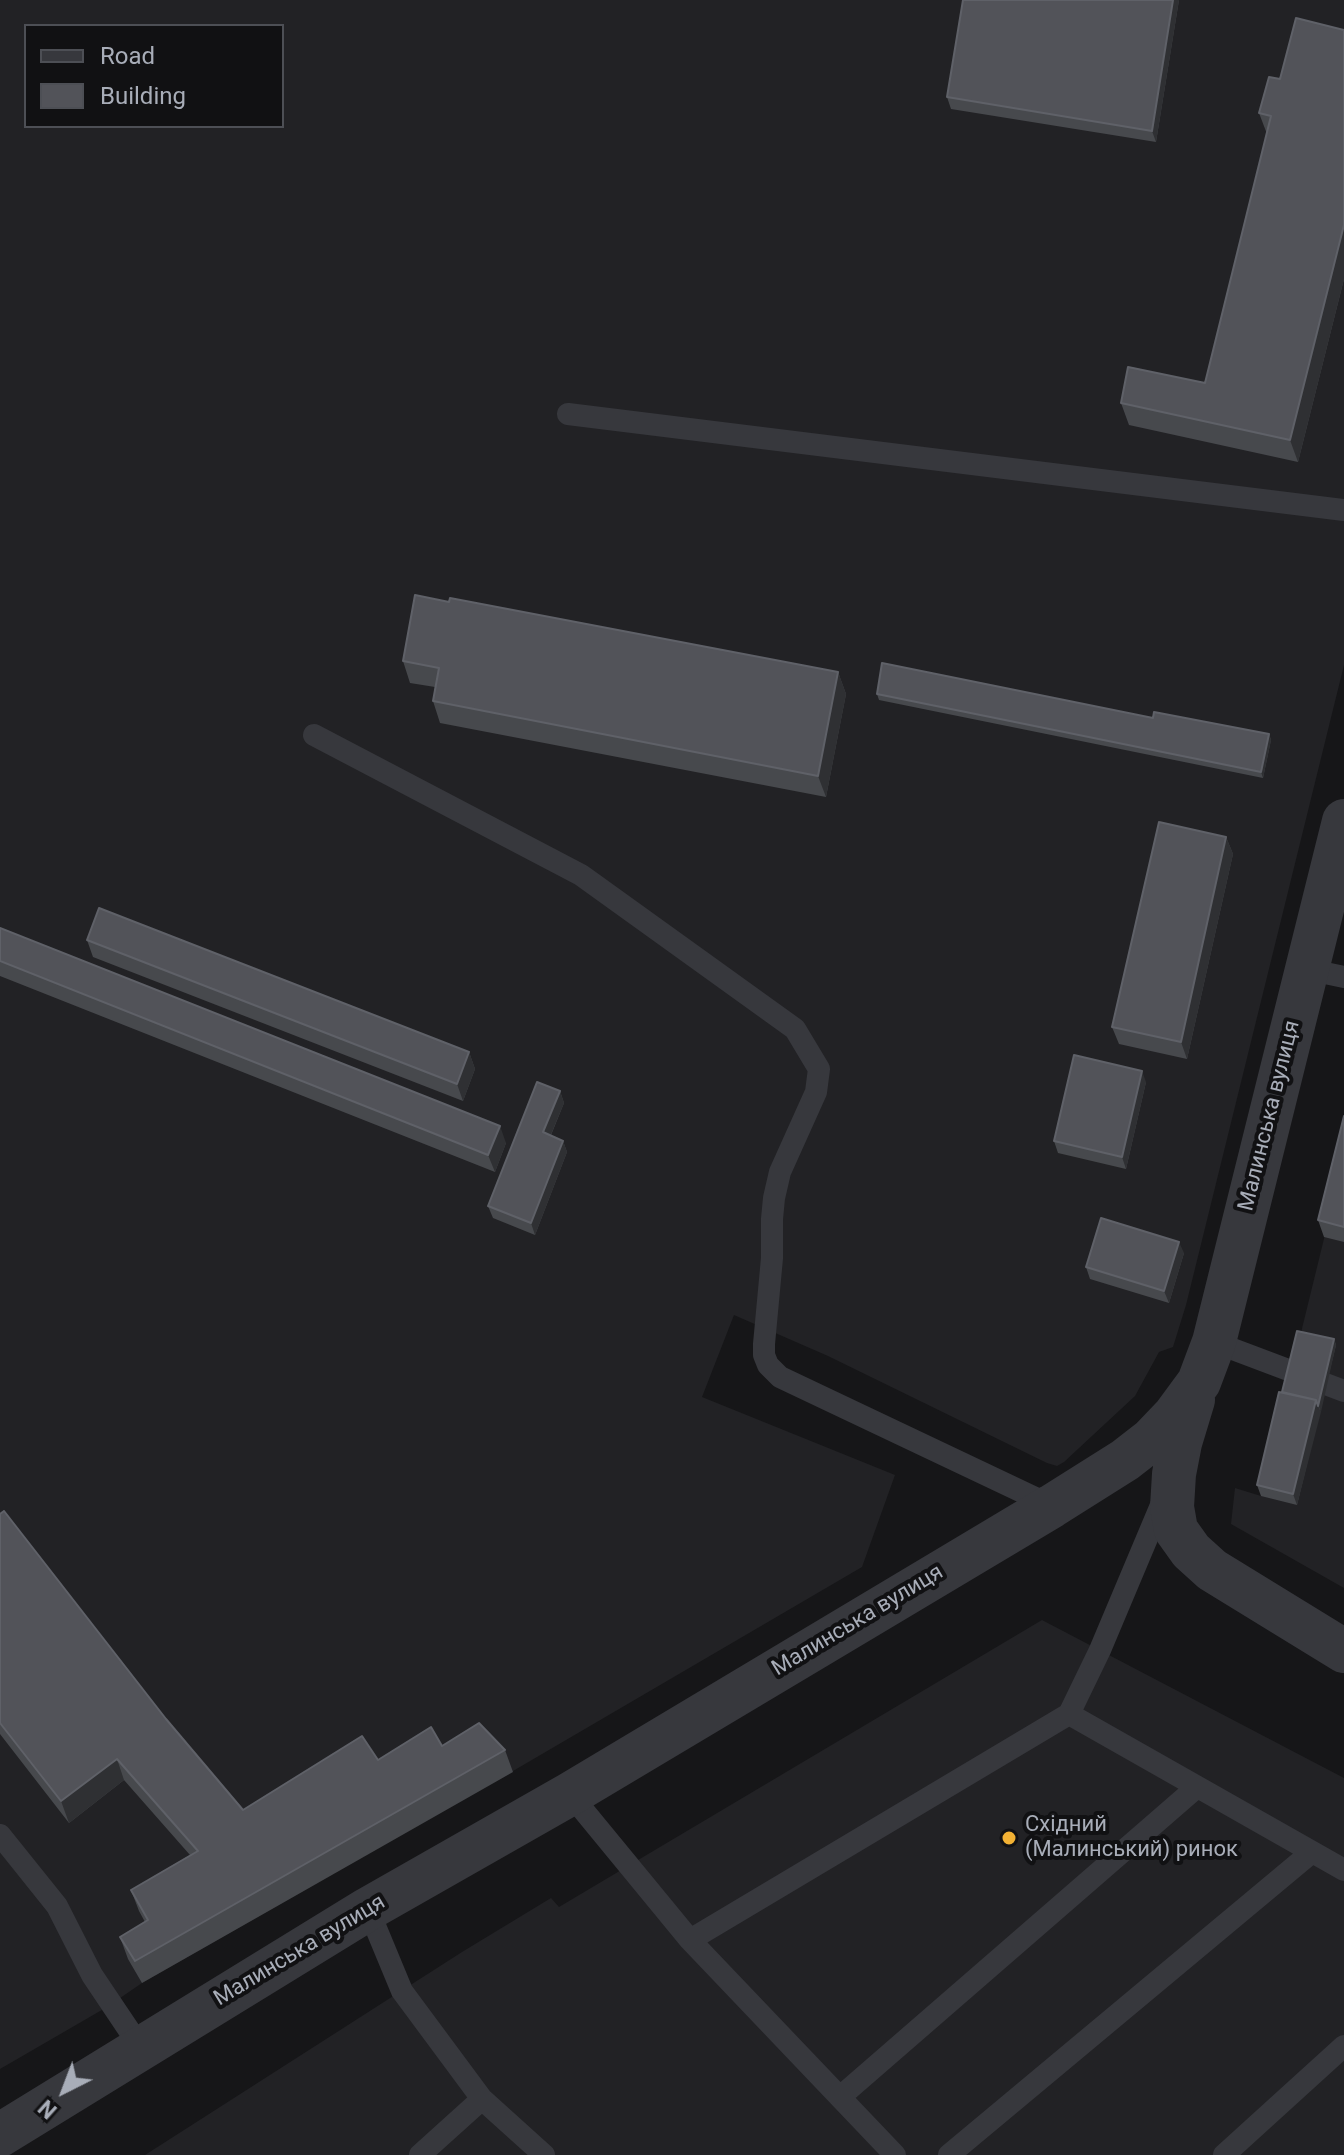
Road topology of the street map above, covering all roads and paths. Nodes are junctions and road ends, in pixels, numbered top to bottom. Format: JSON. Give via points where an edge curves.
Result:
{"nodes":[{"id":1,"x":568,"y":414,"type":"dead end"},
{"id":2,"x":1344,"y":510,"type":"edge"},
{"id":3,"x":314,"y":735,"type":"dead end"},
{"id":4,"x":1344,"y":821,"type":"edge"},
{"id":5,"x":1325,"y":973,"type":"edge"},
{"id":6,"x":1214,"y":1342,"type":"junction"},
{"id":7,"x":1199,"y":1382,"type":"junction"},
{"id":8,"x":1344,"y":1391,"type":"edge"},
{"id":9,"x":1174,"y":1474,"type":"junction"},
{"id":10,"x":1052,"y":1506,"type":"junction"},
{"id":11,"x":1191,"y":1551,"type":"dead end"},
{"id":12,"x":1135,"y":1568,"type":"junction"},
{"id":13,"x":1344,"y":1651,"type":"edge"},
{"id":14,"x":1069,"y":1714,"type":"junction"},
{"id":15,"x":1197,"y":1787,"type":"junction"},
{"id":16,"x":570,"y":1794,"type":"junction"},
{"id":17,"x":0,"y":1835,"type":"edge"},
{"id":18,"x":1312,"y":1852,"type":"junction"},
{"id":19,"x":1344,"y":1870,"type":"edge"},
{"id":20,"x":368,"y":1909,"type":"junction"},
{"id":21,"x":690,"y":1940,"type":"junction"},
{"id":22,"x":1344,"y":2046,"type":"edge"},
{"id":23,"x":141,"y":2048,"type":"junction"},
{"id":24,"x":840,"y":2097,"type":"junction"},
{"id":25,"x":482,"y":2099,"type":"junction"},
{"id":26,"x":0,"y":2135,"type":"edge"},
{"id":27,"x":420,"y":2155,"type":"edge"},
{"id":28,"x":544,"y":2155,"type":"edge"},
{"id":29,"x":895,"y":2155,"type":"edge"},
{"id":30,"x":949,"y":2155,"type":"edge"},
{"id":31,"x":1224,"y":2155,"type":"edge"}],
"edges":[{"from":1,"to":2,"type":"lane"},
{"from":3,"to":10,"type":"lane","via":[[581,875],[795,1029],[819,1069],[816,1092],[774,1198],[764,1344],[768,1365],[780,1377]]},
{"from":4,"to":5,"type":"street","name":"Малинська вулиця"},
{"from":5,"to":6,"type":"street","name":"Малинська вулиця"},
{"from":6,"to":7,"type":"street","name":"Малинська вулиця"},
{"from":6,"to":8,"type":"lane"},
{"from":7,"to":9,"type":"street"},
{"from":7,"to":10,"type":"street","name":"Малинська вулиця","via":[[1152,1439]]},
{"from":9,"to":12,"type":"lane"},
{"from":9,"to":13,"type":"street","via":[[1176,1530],[1191,1551],[1212,1570]]},
{"from":10,"to":16,"type":"street","name":"Малинська вулиця"},
{"from":11,"to":12,"type":"lane","via":[[1168,1544],[1153,1547]]},
{"from":12,"to":14,"type":"lane"},
{"from":14,"to":15,"type":"lane"},
{"from":14,"to":21,"type":"lane"},
{"from":15,"to":18,"type":"lane"},
{"from":15,"to":24,"type":"lane"},
{"from":16,"to":20,"type":"street","name":"Малинська вулиця"},
{"from":16,"to":21,"type":"lane"},
{"from":17,"to":23,"type":"lane","via":[[57,1906],[92,1975]]},
{"from":18,"to":19,"type":"lane"},
{"from":18,"to":30,"type":"lane"},
{"from":20,"to":23,"type":"street","name":"Малинська вулиця"},
{"from":20,"to":25,"type":"lane","via":[[402,1991]]},
{"from":21,"to":24,"type":"lane"},
{"from":22,"to":31,"type":"lane"},
{"from":23,"to":26,"type":"street","name":"Малинська вулиця"},
{"from":24,"to":29,"type":"lane"},
{"from":25,"to":27,"type":"lane"},
{"from":25,"to":28,"type":"lane"}]}
